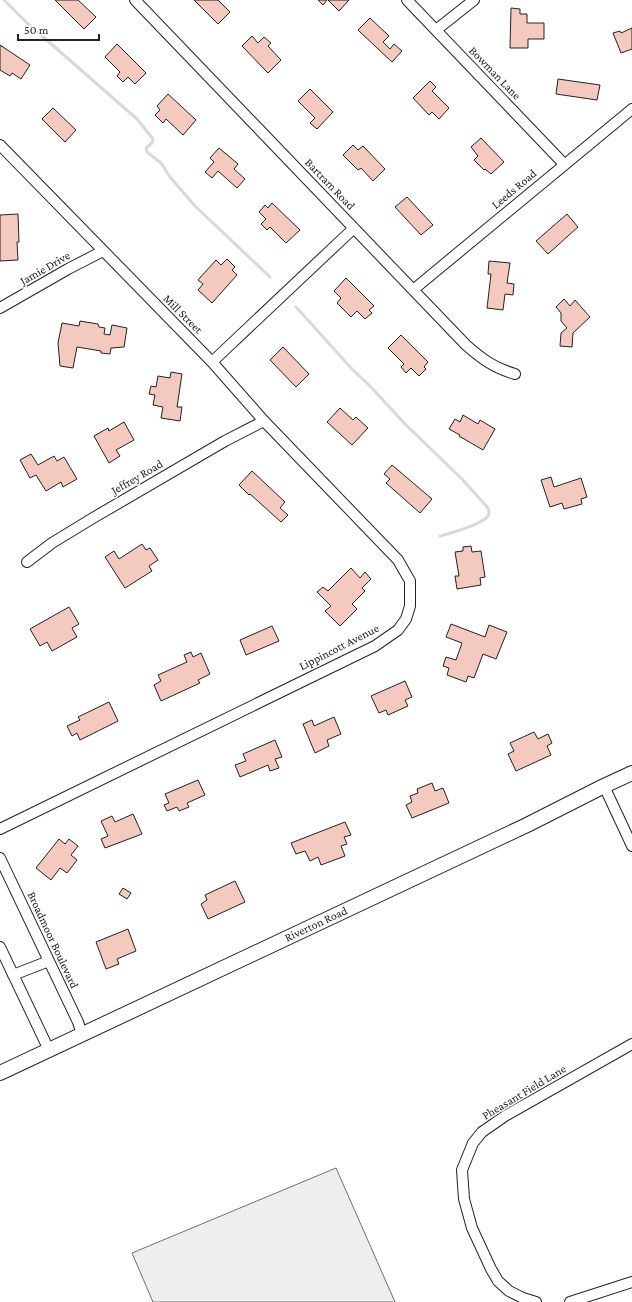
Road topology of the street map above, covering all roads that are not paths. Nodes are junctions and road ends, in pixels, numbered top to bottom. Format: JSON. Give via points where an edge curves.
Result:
{"nodes":[{"id":1,"x":135,"y":0,"type":"edge"},
{"id":2,"x":407,"y":0,"type":"edge"},
{"id":3,"x":474,"y":0,"type":"edge"},
{"id":4,"x":436,"y":30,"type":"junction"},
{"id":5,"x":632,"y":109,"type":"edge"},
{"id":6,"x":0,"y":145,"type":"edge"},
{"id":7,"x":564,"y":164,"type":"junction"},
{"id":8,"x":354,"y":228,"type":"junction"},
{"id":9,"x":102,"y":251,"type":"junction"},
{"id":10,"x":414,"y":290,"type":"junction"},
{"id":11,"x":0,"y":308,"type":"edge"},
{"id":12,"x":212,"y":362,"type":"junction"},
{"id":13,"x":515,"y":374,"type":"dead end"},
{"id":14,"x":264,"y":421,"type":"junction"},
{"id":15,"x":27,"y":562,"type":"dead end"},
{"id":16,"x":632,"y":773,"type":"edge"},
{"id":17,"x":604,"y":786,"type":"junction"},
{"id":18,"x":0,"y":829,"type":"edge"},
{"id":19,"x":632,"y":846,"type":"edge"},
{"id":20,"x":0,"y":858,"type":"edge"},
{"id":21,"x":0,"y":947,"type":"edge"},
{"id":22,"x":49,"y":961,"type":"junction"},
{"id":23,"x":13,"y":975,"type":"junction"},
{"id":24,"x":82,"y":1034,"type":"junction"},
{"id":25,"x":632,"y":1044,"type":"edge"},
{"id":26,"x":49,"y":1050,"type":"junction"},
{"id":27,"x":0,"y":1074,"type":"edge"},
{"id":28,"x":632,"y":1282,"type":"edge"},
{"id":29,"x":536,"y":1302,"type":"edge"},
{"id":30,"x":570,"y":1302,"type":"edge"}],
"edges":[{"from":1,"to":8,"type":"street","name":"Bartram Road"},
{"from":2,"to":4,"type":"street","name":"Bowman Lane"},
{"from":3,"to":4,"type":"street"},
{"from":4,"to":7,"type":"street","name":"Bowman Lane"},
{"from":5,"to":7,"type":"street","name":"Leeds Road"},
{"from":6,"to":9,"type":"street","name":"Mill Street"},
{"from":7,"to":10,"type":"street","name":"Leeds Road"},
{"from":8,"to":10,"type":"street","name":"Bartram Road"},
{"from":8,"to":12,"type":"street"},
{"from":9,"to":11,"type":"street","name":"Jamie Drive"},
{"from":9,"to":12,"type":"street","name":"Mill Street"},
{"from":10,"to":13,"type":"street","name":"Bartram Road","via":[[476,354],[496,368]]},
{"from":12,"to":14,"type":"street","name":"Lippincott Avenue"},
{"from":14,"to":15,"type":"street","name":"Jeffrey Road","via":[[93,518]]},
{"from":14,"to":18,"type":"street","name":"Lippincott Avenue","via":[[398,560],[410,581],[410,606],[406,619],[398,630],[375,646]]},
{"from":16,"to":17,"type":"main road","name":"Riverton Road"},
{"from":17,"to":19,"type":"street"},
{"from":17,"to":24,"type":"main road","name":"Riverton Road","via":[[527,825]]},
{"from":20,"to":22,"type":"street","name":"Broadmoor Boulevard"},
{"from":21,"to":23,"type":"street"},
{"from":22,"to":23,"type":"street"},
{"from":22,"to":24,"type":"street","name":"Broadmoor Boulevard"},
{"from":23,"to":26,"type":"street"},
{"from":24,"to":26,"type":"main road","name":"Riverton Road"},
{"from":25,"to":29,"type":"street","name":"Pheasant Field Lane","via":[[505,1116],[482,1132],[473,1143],[462,1170],[464,1199],[472,1228],[490,1269],[498,1281],[510,1291]]},
{"from":26,"to":27,"type":"main road","name":"Riverton Road"},
{"from":28,"to":30,"type":"street"}]}
